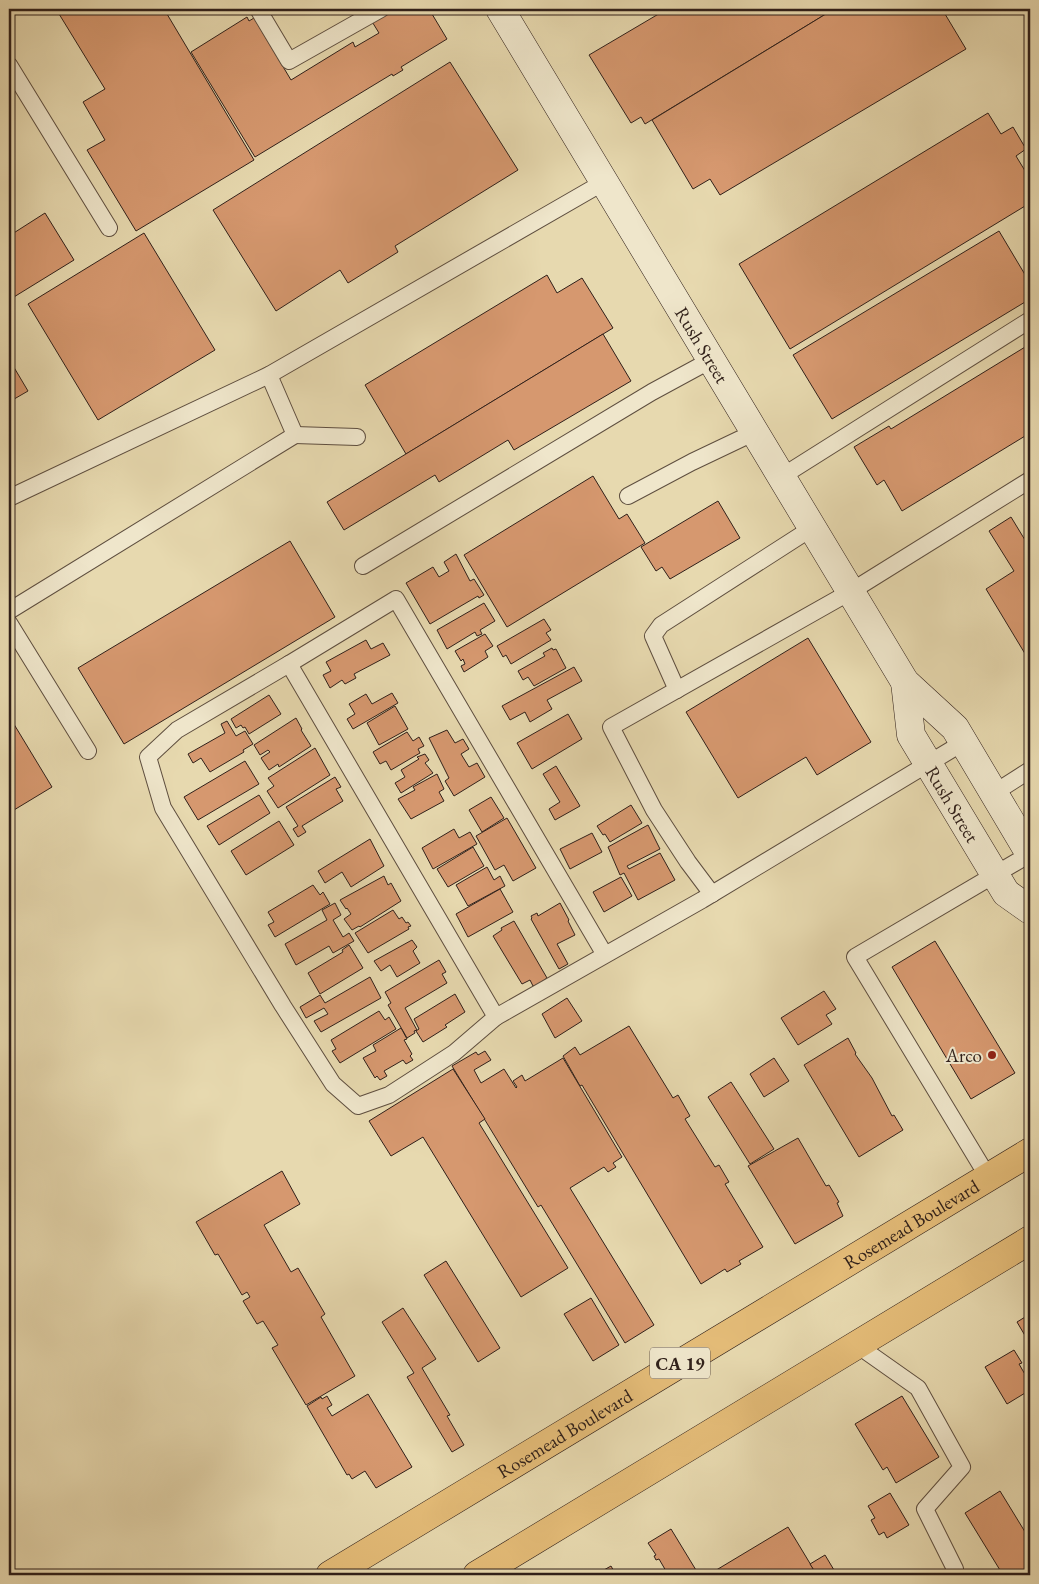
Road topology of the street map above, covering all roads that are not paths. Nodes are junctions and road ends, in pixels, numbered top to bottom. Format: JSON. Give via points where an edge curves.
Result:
{"nodes":[{"id":1,"x":258,"y":9,"type":"edge"},
{"id":2,"x":381,"y":9,"type":"edge"},
{"id":3,"x":500,"y":9,"type":"edge"},
{"id":4,"x":9,"y":65,"type":"edge"},
{"id":5,"x":604,"y":182,"type":"junction"},
{"id":6,"x":109,"y":228,"type":"dead end"},
{"id":7,"x":1030,"y":320,"type":"edge"},
{"id":8,"x":711,"y":360,"type":"junction"},
{"id":9,"x":269,"y":375,"type":"junction"},
{"id":10,"x":754,"y":432,"type":"junction"},
{"id":11,"x":295,"y":435,"type":"junction"},
{"id":12,"x":357,"y":437,"type":"dead end"},
{"id":13,"x":781,"y":477,"type":"junction"},
{"id":14,"x":1030,"y":480,"type":"edge"},
{"id":15,"x":628,"y":496,"type":"dead end"},
{"id":16,"x":9,"y":498,"type":"edge"},
{"id":17,"x":812,"y":528,"type":"junction"},
{"id":18,"x":363,"y":566,"type":"dead end"},
{"id":19,"x":850,"y":592,"type":"junction"},
{"id":20,"x":9,"y":611,"type":"edge"},
{"id":21,"x":9,"y":623,"type":"edge"},
{"id":22,"x":289,"y":664,"type":"junction"},
{"id":23,"x":905,"y":682,"type":"junction"},
{"id":24,"x":677,"y":690,"type":"junction"},
{"id":25,"x":964,"y":742,"type":"junction"},
{"id":26,"x":88,"y":751,"type":"dead end"},
{"id":27,"x":928,"y":764,"type":"junction"},
{"id":28,"x":1030,"y":770,"type":"edge"},
{"id":29,"x":994,"y":792,"type":"junction"},
{"id":30,"x":1030,"y":854,"type":"edge"},
{"id":31,"x":994,"y":874,"type":"junction"},
{"id":32,"x":712,"y":894,"type":"junction"},
{"id":33,"x":1030,"y":910,"type":"edge"},
{"id":34,"x":605,"y":955,"type":"junction"},
{"id":35,"x":496,"y":1017,"type":"junction"},
{"id":36,"x":1030,"y":1152,"type":"edge"},
{"id":37,"x":988,"y":1177,"type":"junction"},
{"id":38,"x":1030,"y":1240,"type":"edge"},
{"id":39,"x":857,"y":1345,"type":"junction"},
{"id":40,"x":955,"y":1569,"type":"dead end"},
{"id":41,"x":330,"y":1575,"type":"edge"},
{"id":42,"x":477,"y":1575,"type":"edge"}],
"edges":[{"from":1,"to":2,"type":"lane","via":[[289,61]]},
{"from":3,"to":5,"type":"street","name":"Rush Street"},
{"from":4,"to":6,"type":"lane"},
{"from":5,"to":8,"type":"street","name":"Rush Street"},
{"from":5,"to":9,"type":"lane"},
{"from":7,"to":13,"type":"lane"},
{"from":8,"to":10,"type":"street","name":"Rush Street"},
{"from":8,"to":18,"type":"lane","via":[[652,392]]},
{"from":9,"to":11,"type":"lane"},
{"from":9,"to":16,"type":"lane"},
{"from":10,"to":13,"type":"street","name":"Rush Street"},
{"from":10,"to":15,"type":"lane"},
{"from":11,"to":12,"type":"lane"},
{"from":11,"to":20,"type":"lane"},
{"from":13,"to":17,"type":"street","name":"Rush Street"},
{"from":14,"to":19,"type":"lane"},
{"from":17,"to":19,"type":"street","name":"Rush Street"},
{"from":17,"to":24,"type":"lane","via":[[661,625],[653,636]]},
{"from":19,"to":23,"type":"street","name":"Rush Street"},
{"from":19,"to":24,"type":"lane"},
{"from":21,"to":26,"type":"lane"},
{"from":22,"to":34,"type":"lane","via":[[396,599]]},
{"from":22,"to":35,"type":"lane"},
{"from":22,"to":35,"type":"lane","via":[[177,730],[148,757],[163,808],[333,1084],[358,1106],[389,1095],[454,1053]]},
{"from":23,"to":25,"type":"street","name":"Rush Street","via":[[955,728]]},
{"from":23,"to":27,"type":"street","name":"Rush Street","via":[[911,734]]},
{"from":24,"to":32,"type":"lane","via":[[611,727],[654,810]]},
{"from":25,"to":27,"type":"lane"},
{"from":25,"to":29,"type":"street","name":"Rush Street"},
{"from":27,"to":31,"type":"street","name":"Rush Street"},
{"from":27,"to":32,"type":"lane"},
{"from":28,"to":29,"type":"lane"},
{"from":29,"to":30,"type":"street","name":"Rush Street"},
{"from":30,"to":31,"type":"lane"},
{"from":31,"to":33,"type":"street","name":"Rush Street","via":[[1006,893]]},
{"from":31,"to":37,"type":"lane","via":[[855,957]]},
{"from":32,"to":34,"type":"lane"},
{"from":34,"to":35,"type":"lane"},
{"from":36,"to":37,"type":"main road","name":"Rosemead Boulevard","number":"CA 19"},
{"from":37,"to":41,"type":"main road","name":"Rosemead Boulevard","number":"CA 19"},
{"from":38,"to":39,"type":"main road"},
{"from":39,"to":40,"type":"lane","via":[[918,1388],[962,1467],[925,1509]]},
{"from":39,"to":42,"type":"main road"}]}
